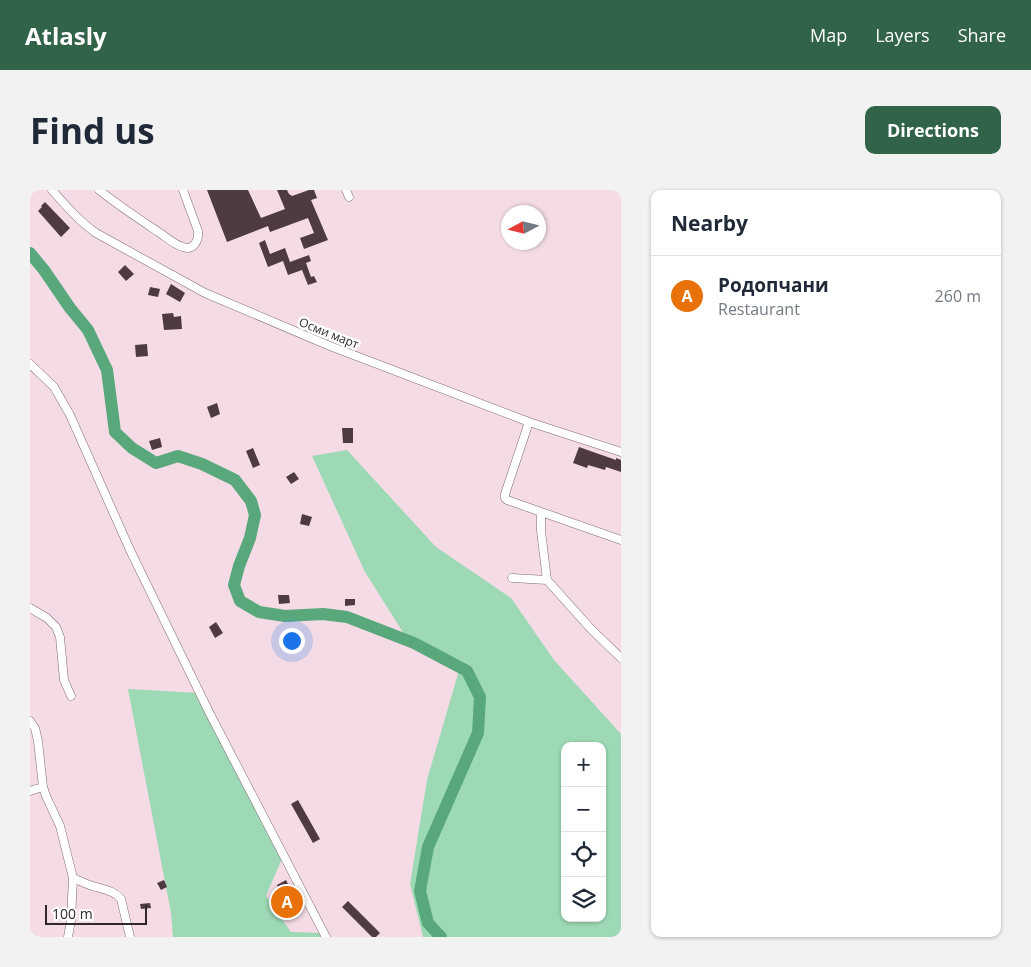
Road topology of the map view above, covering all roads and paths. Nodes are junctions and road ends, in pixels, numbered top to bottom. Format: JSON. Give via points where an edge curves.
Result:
{"nodes":[{"id":1,"x":99,"y":190,"type":"edge"},
{"id":2,"x":183,"y":190,"type":"edge"},
{"id":3,"x":54,"y":191,"type":"edge"},
{"id":4,"x":30,"y":364,"type":"edge"},
{"id":5,"x":529,"y":422,"type":"junction"},
{"id":6,"x":621,"y":452,"type":"edge"},
{"id":7,"x":540,"y":512,"type":"junction"},
{"id":8,"x":621,"y":540,"type":"edge"},
{"id":9,"x":512,"y":578,"type":"dead end"},
{"id":10,"x":547,"y":580,"type":"junction"},
{"id":11,"x":30,"y":608,"type":"edge"},
{"id":12,"x":621,"y":658,"type":"edge"},
{"id":13,"x":71,"y":696,"type":"dead end"},
{"id":14,"x":30,"y":721,"type":"edge"},
{"id":15,"x":43,"y":787,"type":"junction"},
{"id":16,"x":30,"y":791,"type":"edge"},
{"id":17,"x":73,"y":878,"type":"junction"},
{"id":18,"x":68,"y":937,"type":"edge"},
{"id":19,"x":130,"y":937,"type":"edge"},
{"id":20,"x":326,"y":937,"type":"edge"}],
"edges":[{"from":1,"to":2,"type":"street","via":[[187,248],[197,242],[198,231]]},
{"from":3,"to":5,"type":"street","name":"Осми март","via":[[76,217],[96,233],[205,292],[330,346]]},
{"from":4,"to":20,"type":"street","via":[[63,400],[130,550],[209,712]]},
{"from":5,"to":6,"type":"street","name":"Осми март"},
{"from":5,"to":7,"type":"street","via":[[505,498]]},
{"from":7,"to":8,"type":"street"},
{"from":7,"to":10,"type":"street"},
{"from":9,"to":10,"type":"street"},
{"from":10,"to":12,"type":"street"},
{"from":11,"to":13,"type":"street","via":[[56,627],[64,680]]},
{"from":14,"to":15,"type":"street","via":[[38,741]]},
{"from":15,"to":16,"type":"street"},
{"from":15,"to":17,"type":"street","via":[[60,826]]},
{"from":17,"to":18,"type":"street"},
{"from":17,"to":19,"type":"street","via":[[118,895]]}]}
